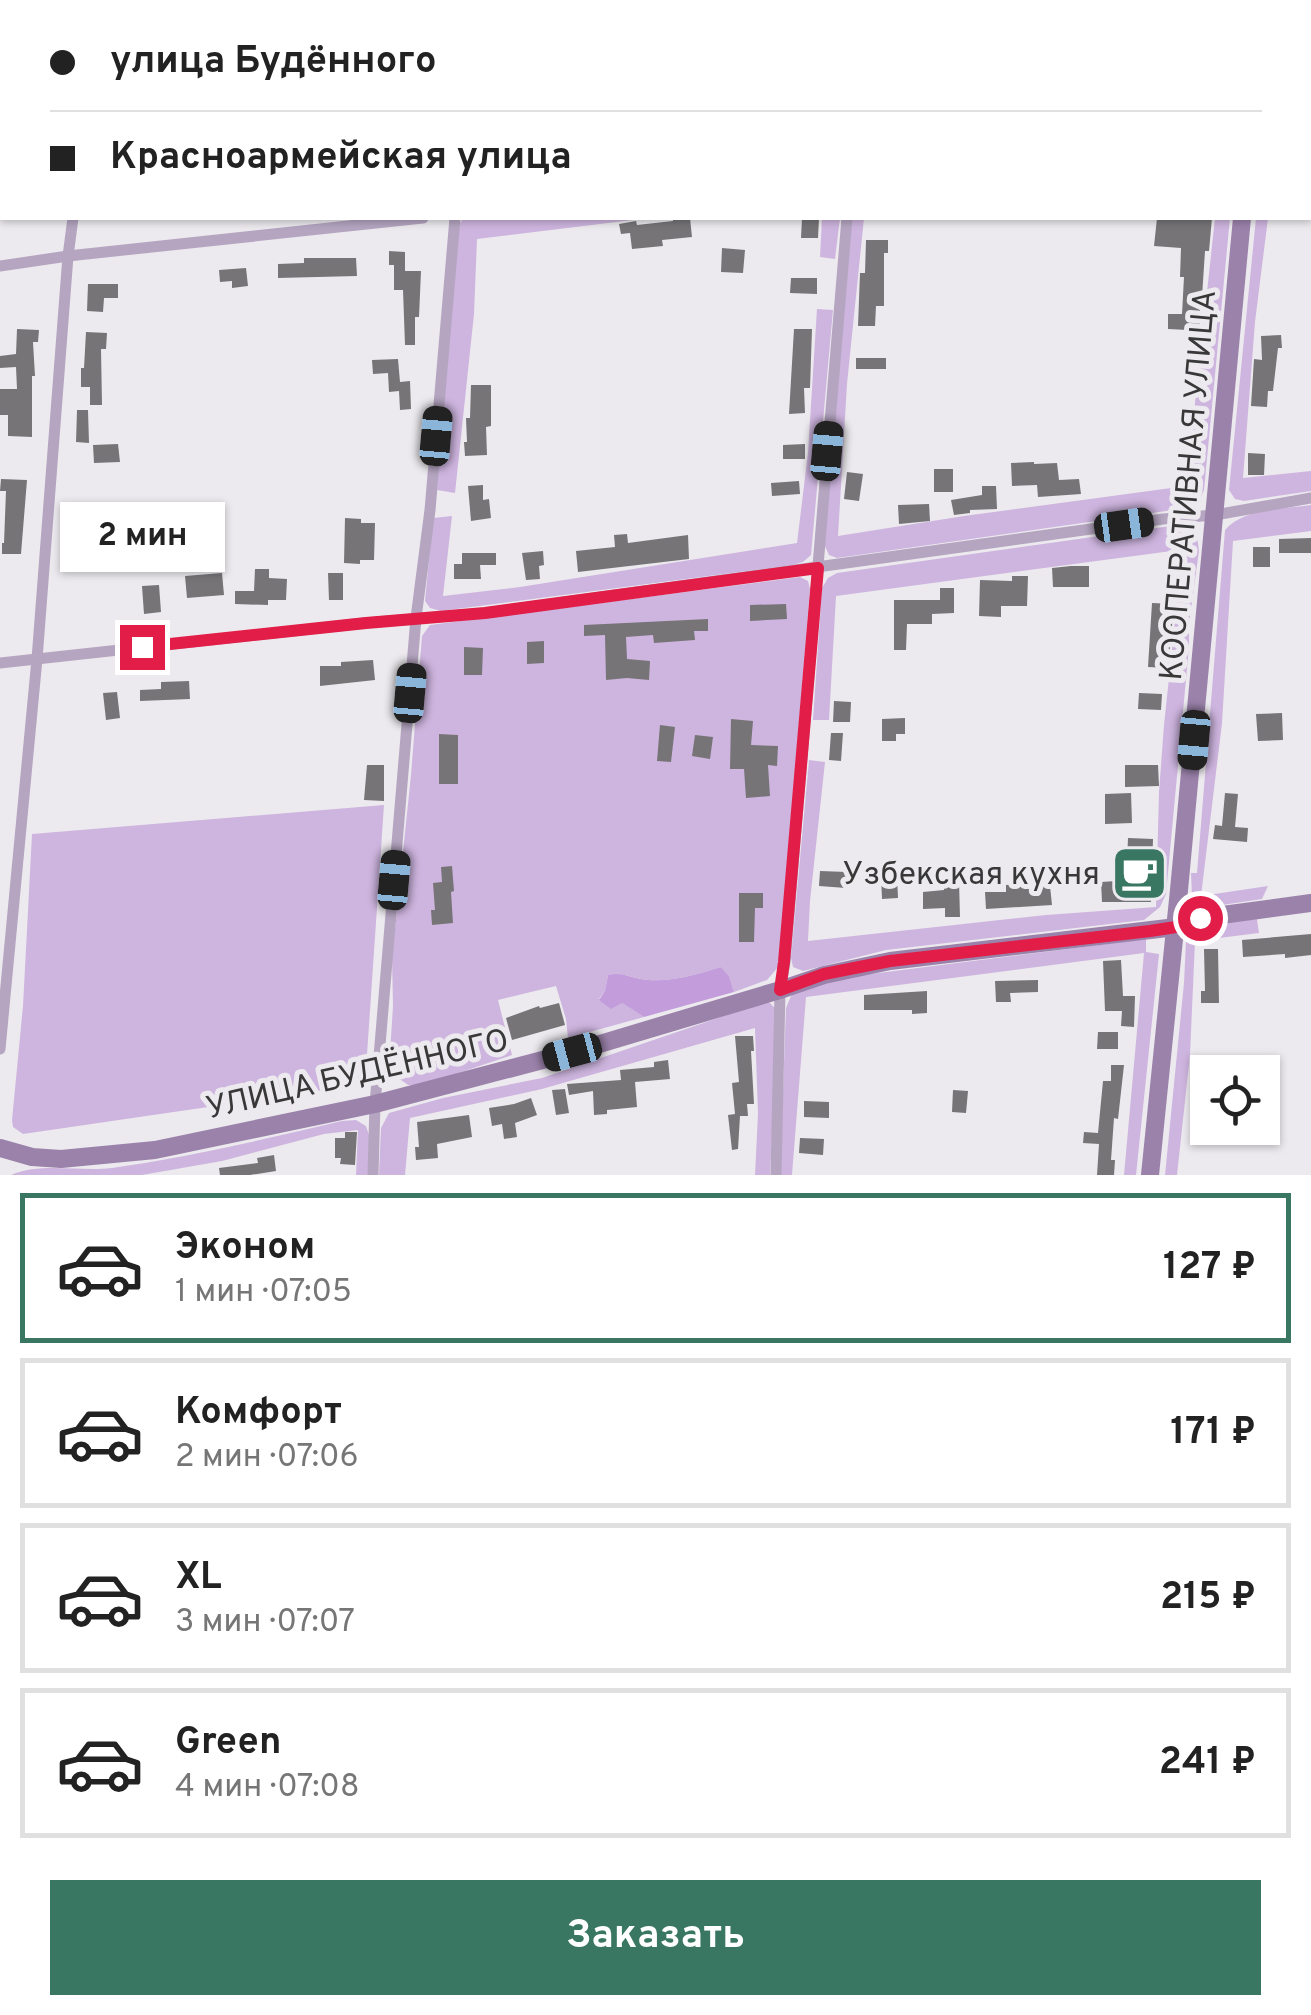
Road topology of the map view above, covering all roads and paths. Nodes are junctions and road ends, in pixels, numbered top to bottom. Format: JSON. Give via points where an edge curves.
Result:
{"nodes":[{"id":1,"x":74,"y":220,"type":"edge"},
{"id":2,"x":404,"y":220,"type":"edge"},
{"id":3,"x":455,"y":220,"type":"edge"},
{"id":4,"x":847,"y":220,"type":"edge"},
{"id":5,"x":1242,"y":220,"type":"edge"},
{"id":6,"x":68,"y":256,"type":"junction"},
{"id":7,"x":0,"y":266,"type":"edge"},
{"id":8,"x":1311,"y":498,"type":"edge"},
{"id":9,"x":1215,"y":516,"type":"junction"},
{"id":10,"x":818,"y":568,"type":"junction"},
{"id":11,"x":416,"y":618,"type":"junction"},
{"id":12,"x":37,"y":660,"type":"junction"},
{"id":13,"x":0,"y":663,"type":"edge"},
{"id":14,"x":1311,"y":903,"type":"edge"},
{"id":15,"x":1176,"y":927,"type":"junction"},
{"id":16,"x":780,"y":990,"type":"junction"},
{"id":17,"x":0,"y":1049,"type":"edge"},
{"id":18,"x":375,"y":1104,"type":"junction"},
{"id":19,"x":2,"y":1154,"type":"edge"},
{"id":20,"x":374,"y":1175,"type":"edge"},
{"id":21,"x":776,"y":1175,"type":"edge"},
{"id":22,"x":1150,"y":1175,"type":"edge"}],
"edges":[{"from":1,"to":6,"type":"street"},
{"from":2,"to":6,"type":"street"},
{"from":3,"to":11,"type":"street"},
{"from":4,"to":10,"type":"street"},
{"from":5,"to":9,"type":"street","name":"КООПЕРАТИВНАЯ УЛИЦА"},
{"from":6,"to":7,"type":"street"},
{"from":6,"to":12,"type":"street"},
{"from":8,"to":9,"type":"street"},
{"from":9,"to":10,"type":"street"},
{"from":9,"to":15,"type":"street","name":"КООПЕРАТИВНАЯ УЛИЦА"},
{"from":10,"to":11,"type":"street"},
{"from":10,"to":16,"type":"street"},
{"from":11,"to":12,"type":"street"},
{"from":11,"to":18,"type":"street"},
{"from":12,"to":13,"type":"street"},
{"from":12,"to":17,"type":"street"},
{"from":14,"to":15,"type":"street","name":"УЛИЦА БУДЁННОГО"},
{"from":15,"to":16,"type":"street","name":"УЛИЦА БУДЁННОГО","via":[[890,961]]},
{"from":15,"to":22,"type":"street","name":"КООПЕРАТИВНАЯ УЛИЦА"},
{"from":16,"to":18,"type":"street","name":"УЛИЦА БУДЁННОГО"},
{"from":16,"to":21,"type":"street"},
{"from":18,"to":19,"type":"street","name":"УЛИЦА БУДЁННОГО","via":[[97,1158]]},
{"from":18,"to":20,"type":"street"}]}
